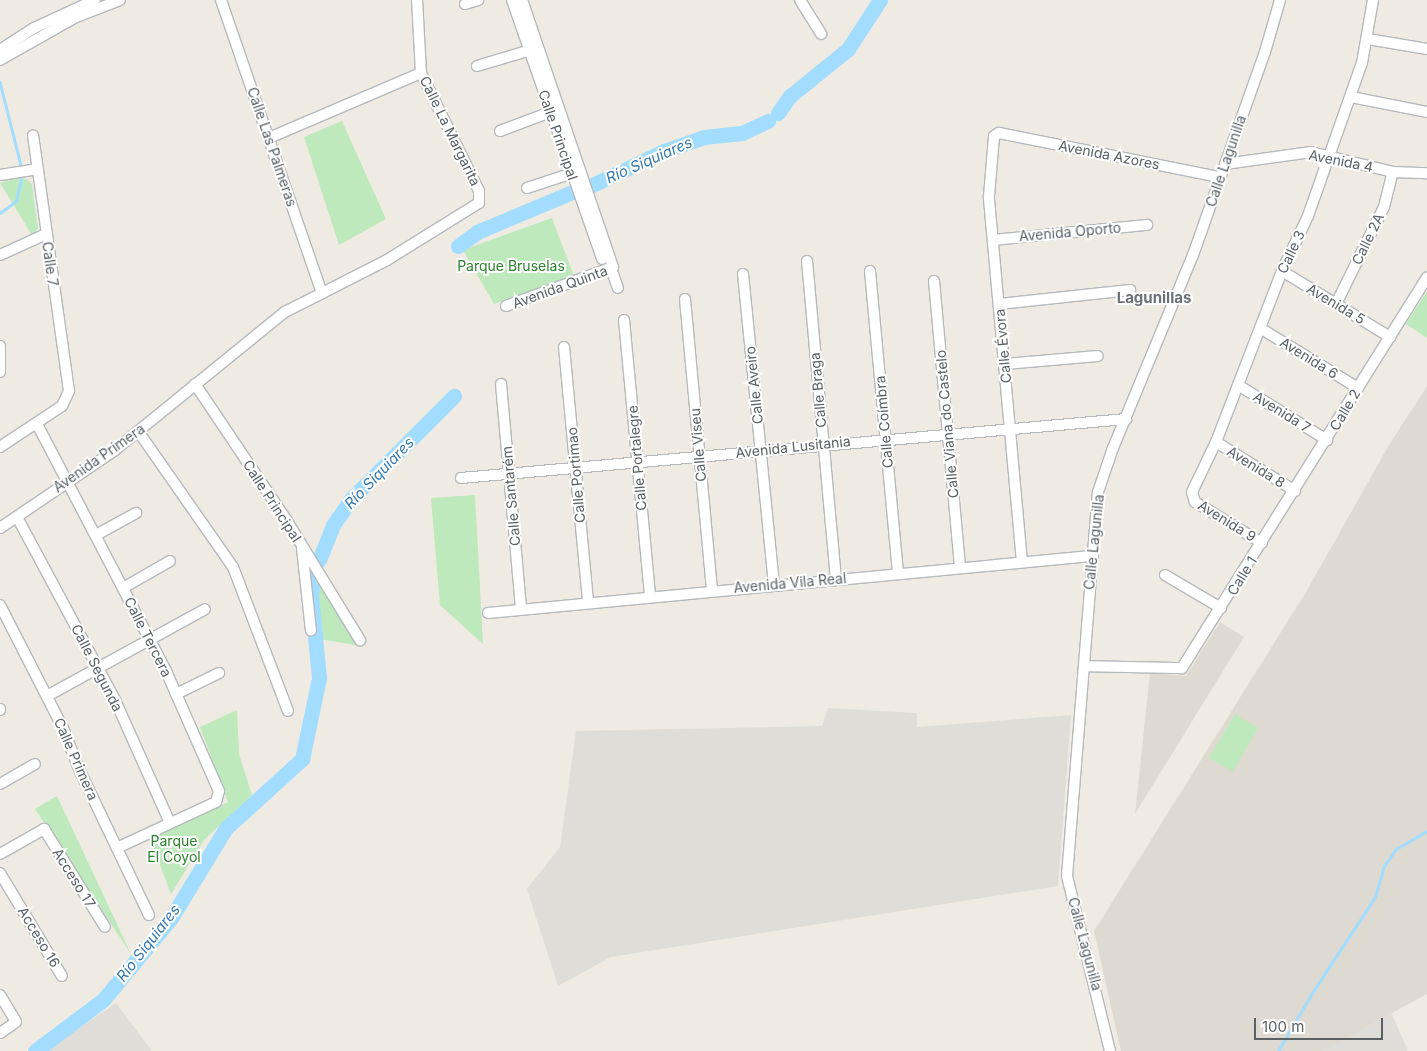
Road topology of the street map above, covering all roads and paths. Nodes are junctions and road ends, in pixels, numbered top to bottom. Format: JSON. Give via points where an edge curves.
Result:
{"nodes":[{"id":1,"x":95,"y":0,"type":"edge"},
{"id":2,"x":120,"y":0,"type":"edge"},
{"id":3,"x":221,"y":0,"type":"edge"},
{"id":4,"x":417,"y":0,"type":"edge"},
{"id":5,"x":478,"y":0,"type":"edge"},
{"id":6,"x":512,"y":0,"type":"edge"},
{"id":7,"x":522,"y":0,"type":"edge"},
{"id":8,"x":800,"y":0,"type":"edge"},
{"id":9,"x":1280,"y":0,"type":"edge"},
{"id":10,"x":1373,"y":0,"type":"edge"},
{"id":11,"x":465,"y":4,"type":"dead end"},
{"id":12,"x":69,"y":9,"type":"edge"},
{"id":13,"x":821,"y":34,"type":"dead end"},
{"id":14,"x":1368,"y":39,"type":"junction"},
{"id":15,"x":534,"y":49,"type":"junction"},
{"id":16,"x":1427,"y":49,"type":"edge"},
{"id":17,"x":0,"y":50,"type":"edge"},
{"id":18,"x":0,"y":60,"type":"edge"},
{"id":19,"x":478,"y":66,"type":"dead end"},
{"id":20,"x":421,"y":73,"type":"junction"},
{"id":21,"x":1351,"y":97,"type":"junction"},
{"id":22,"x":554,"y":111,"type":"junction"},
{"id":23,"x":1427,"y":112,"type":"edge"},
{"id":24,"x":500,"y":131,"type":"dead end"},
{"id":25,"x":999,"y":133,"type":"joint"},
{"id":26,"x":33,"y":136,"type":"dead end"},
{"id":27,"x":269,"y":138,"type":"junction"},
{"id":28,"x":1329,"y":156,"type":"junction"},
{"id":29,"x":1225,"y":164,"type":"junction"},
{"id":30,"x":38,"y":169,"type":"junction"},
{"id":31,"x":1393,"y":172,"type":"junction"},
{"id":32,"x":575,"y":173,"type":"junction"},
{"id":33,"x":1427,"y":173,"type":"edge"},
{"id":34,"x":0,"y":175,"type":"edge"},
{"id":35,"x":1220,"y":177,"type":"junction"},
{"id":36,"x":527,"y":188,"type":"dead end"},
{"id":37,"x":479,"y":203,"type":"joint"},
{"id":38,"x":1147,"y":225,"type":"dead end"},
{"id":39,"x":46,"y":234,"type":"junction"},
{"id":40,"x":993,"y":240,"type":"junction"},
{"id":41,"x":0,"y":255,"type":"edge"},
{"id":42,"x":807,"y":261,"type":"dead end"},
{"id":43,"x":610,"y":268,"type":"junction"},
{"id":44,"x":870,"y":271,"type":"dead end"},
{"id":45,"x":1282,"y":271,"type":"junction"},
{"id":46,"x":743,"y":274,"type":"dead end"},
{"id":47,"x":1427,"y":277,"type":"edge"},
{"id":48,"x":934,"y":281,"type":"dead end"},
{"id":49,"x":618,"y":288,"type":"dead end"},
{"id":50,"x":1130,"y":290,"type":"dead end"},
{"id":51,"x":322,"y":293,"type":"junction"},
{"id":52,"x":685,"y":299,"type":"dead end"},
{"id":53,"x":999,"y":304,"type":"junction"},
{"id":54,"x":1336,"y":304,"type":"junction"},
{"id":55,"x":506,"y":306,"type":"dead end"},
{"id":56,"x":624,"y":320,"type":"dead end"},
{"id":57,"x":1260,"y":328,"type":"junction"},
{"id":58,"x":1390,"y":337,"type":"junction"},
{"id":59,"x":0,"y":346,"type":"edge"},
{"id":60,"x":564,"y":347,"type":"dead end"},
{"id":61,"x":1098,"y":356,"type":"dead end"},
{"id":62,"x":1006,"y":364,"type":"junction"},
{"id":63,"x":0,"y":372,"type":"edge"},
{"id":64,"x":195,"y":384,"type":"junction"},
{"id":65,"x":501,"y":384,"type":"dead end"},
{"id":66,"x":1238,"y":385,"type":"junction"},
{"id":67,"x":1358,"y":388,"type":"junction"},
{"id":68,"x":1126,"y":419,"type":"junction"},
{"id":69,"x":36,"y":424,"type":"junction"},
{"id":70,"x":1010,"y":430,"type":"junction"},
{"id":71,"x":138,"y":431,"type":"junction"},
{"id":72,"x":947,"y":433,"type":"junction"},
{"id":73,"x":886,"y":438,"type":"junction"},
{"id":74,"x":1327,"y":440,"type":"junction"},
{"id":75,"x":1216,"y":442,"type":"junction"},
{"id":76,"x":823,"y":444,"type":"junction"},
{"id":77,"x":0,"y":447,"type":"edge"},
{"id":78,"x":761,"y":451,"type":"junction"},
{"id":79,"x":698,"y":456,"type":"junction"},
{"id":80,"x":637,"y":462,"type":"junction"},
{"id":81,"x":575,"y":468,"type":"junction"},
{"id":82,"x":509,"y":474,"type":"junction"},
{"id":83,"x":461,"y":478,"type":"dead end"},
{"id":84,"x":68,"y":480,"type":"junction"},
{"id":85,"x":1295,"y":491,"type":"junction"},
{"id":86,"x":1192,"y":497,"type":"joint"},
{"id":87,"x":136,"y":513,"type":"dead end"},
{"id":88,"x":17,"y":517,"type":"junction"},
{"id":89,"x":0,"y":528,"type":"edge"},
{"id":90,"x":96,"y":535,"type":"junction"},
{"id":91,"x":1262,"y":543,"type":"junction"},
{"id":92,"x":301,"y":544,"type":"junction"},
{"id":93,"x":1091,"y":556,"type":"junction"},
{"id":94,"x":170,"y":561,"type":"dead end"},
{"id":95,"x":1022,"y":562,"type":"junction"},
{"id":96,"x":960,"y":567,"type":"junction"},
{"id":97,"x":898,"y":573,"type":"junction"},
{"id":98,"x":1165,"y":575,"type":"dead end"},
{"id":99,"x":836,"y":579,"type":"junction"},
{"id":100,"x":774,"y":585,"type":"junction"},
{"id":101,"x":123,"y":588,"type":"junction"},
{"id":102,"x":712,"y":590,"type":"junction"},
{"id":103,"x":650,"y":596,"type":"junction"},
{"id":104,"x":588,"y":602,"type":"junction"},
{"id":105,"x":0,"y":605,"type":"edge"},
{"id":106,"x":1222,"y":608,"type":"junction"},
{"id":107,"x":205,"y":609,"type":"dead end"},
{"id":108,"x":521,"y":609,"type":"junction"},
{"id":109,"x":488,"y":613,"type":"dead end"},
{"id":110,"x":311,"y":631,"type":"dead end"},
{"id":111,"x":150,"y":640,"type":"junction"},
{"id":112,"x":360,"y":640,"type":"dead end"},
{"id":113,"x":1084,"y":666,"type":"junction"},
{"id":114,"x":99,"y":668,"type":"junction"},
{"id":115,"x":219,"y":672,"type":"dead end"},
{"id":116,"x":176,"y":694,"type":"junction"},
{"id":117,"x":47,"y":696,"type":"junction"},
{"id":118,"x":288,"y":711,"type":"dead end"},
{"id":119,"x":35,"y":764,"type":"dead end"},
{"id":120,"x":0,"y":784,"type":"edge"},
{"id":121,"x":170,"y":823,"type":"junction"},
{"id":122,"x":117,"y":848,"type":"junction"},
{"id":123,"x":0,"y":854,"type":"edge"},
{"id":124,"x":0,"y":873,"type":"edge"},
{"id":125,"x":149,"y":915,"type":"dead end"},
{"id":126,"x":104,"y":927,"type":"dead end"},
{"id":127,"x":62,"y":976,"type":"dead end"},
{"id":128,"x":0,"y":995,"type":"edge"},
{"id":129,"x":0,"y":1033,"type":"edge"},
{"id":130,"x":1110,"y":1051,"type":"edge"}],
"edges":[{"from":1,"to":12,"type":"street"},
{"from":2,"to":12,"type":"street"},
{"from":3,"to":27,"type":"street","name":"Calle Las Palmeras"},
{"from":4,"to":20,"type":"street","name":"Calle La Margarita"},
{"from":5,"to":11,"type":"street"},
{"from":6,"to":15,"type":"street","name":"Calle Principal"},
{"from":7,"to":15,"type":"street","name":"Calle Principal"},
{"from":8,"to":13,"type":"street"},
{"from":9,"to":29,"type":"street","name":"Calle Lagunilla","via":[[1266,52]]},
{"from":10,"to":14,"type":"street","name":"Calle 3"},
{"from":12,"to":17,"type":"street"},
{"from":12,"to":18,"type":"street","via":[[67,16],[42,29],[38,37]]},
{"from":14,"to":16,"type":"street"},
{"from":14,"to":21,"type":"street","name":"Calle 3"},
{"from":15,"to":19,"type":"street"},
{"from":15,"to":22,"type":"street","name":"Calle Principal"},
{"from":20,"to":27,"type":"street"},
{"from":20,"to":37,"type":"street","name":"Calle La Margarita","via":[[479,191]]},
{"from":21,"to":23,"type":"street"},
{"from":21,"to":28,"type":"street","name":"Calle 3"},
{"from":22,"to":24,"type":"street"},
{"from":22,"to":32,"type":"street","name":"Calle Principal"},
{"from":25,"to":35,"type":"street","name":"Avenida Azores"},
{"from":25,"to":40,"type":"street","name":"Calle Évora","via":[[994,136],[988,176]]},
{"from":26,"to":30,"type":"street","name":"Calle 7"},
{"from":27,"to":51,"type":"street","name":"Calle Las Palmeras"},
{"from":28,"to":29,"type":"street","name":"Avenida 4","via":[[1310,152]]},
{"from":28,"to":31,"type":"street","name":"Avenida 4"},
{"from":28,"to":45,"type":"street","name":"Calle 3","via":[[1308,216]]},
{"from":29,"to":35,"type":"street","name":"Calle Lagunilla"},
{"from":30,"to":34,"type":"street"},
{"from":30,"to":39,"type":"street","name":"Calle 7"},
{"from":31,"to":33,"type":"street","name":"Avenida 4"},
{"from":31,"to":54,"type":"street","name":"Calle 2A","via":[[1384,207]]},
{"from":32,"to":36,"type":"street"},
{"from":32,"to":43,"type":"street","name":"Calle Principal"},
{"from":35,"to":68,"type":"street","name":"Calle Lagunilla","via":[[1193,255]]},
{"from":37,"to":51,"type":"street","name":"Avenida Primera","via":[[409,248]]},
{"from":38,"to":40,"type":"street","name":"Avenida Oporto"},
{"from":39,"to":41,"type":"street"},
{"from":39,"to":69,"type":"street","name":"Calle 7","via":[[69,391],[62,406]]},
{"from":40,"to":53,"type":"street","name":"Calle Évora"},
{"from":42,"to":76,"type":"street","name":"Calle Braga"},
{"from":43,"to":49,"type":"street","name":"Calle Principal"},
{"from":43,"to":55,"type":"street","name":"Avenida Quinta"},
{"from":44,"to":73,"type":"street","name":"Calle Coímbra"},
{"from":45,"to":54,"type":"street","name":"Avenida 5"},
{"from":45,"to":57,"type":"street","name":"Calle 3"},
{"from":46,"to":78,"type":"street","name":"Calle Aveiro"},
{"from":47,"to":58,"type":"street","name":"Calle 2"},
{"from":48,"to":72,"type":"street","name":"Calle Viana do Castelo"},
{"from":50,"to":53,"type":"street"},
{"from":51,"to":64,"type":"street","name":"Avenida Primera","via":[[259,331]]},
{"from":52,"to":79,"type":"street","name":"Calle Viseu"},
{"from":53,"to":62,"type":"street","name":"Calle Évora"},
{"from":54,"to":58,"type":"street","name":"Avenida 5"},
{"from":56,"to":80,"type":"street","name":"Calle Portalegre"},
{"from":57,"to":66,"type":"street","name":"Calle 3"},
{"from":57,"to":67,"type":"street","name":"Avenida 6"},
{"from":58,"to":67,"type":"street","name":"Calle 2"},
{"from":59,"to":63,"type":"street"},
{"from":60,"to":81,"type":"street","name":"Calle Portimao"},
{"from":61,"to":62,"type":"street"},
{"from":62,"to":70,"type":"street","name":"Calle Évora"},
{"from":64,"to":71,"type":"street","name":"Avenida Primera"},
{"from":64,"to":92,"type":"street","name":"Calle Principal"},
{"from":65,"to":82,"type":"street","name":"Calle Santarém"},
{"from":66,"to":74,"type":"street","name":"Avenida 7"},
{"from":66,"to":75,"type":"street","name":"Calle 3"},
{"from":67,"to":74,"type":"street","name":"Calle 2"},
{"from":68,"to":70,"type":"street","name":"Avenida Lusitania"},
{"from":68,"to":93,"type":"street","name":"Calle Lagunilla","via":[[1098,492]]},
{"from":69,"to":77,"type":"street"},
{"from":69,"to":84,"type":"street"},
{"from":70,"to":72,"type":"street","name":"Avenida Lusitania"},
{"from":70,"to":95,"type":"street","name":"Calle Évora"},
{"from":71,"to":84,"type":"street","name":"Avenida Primera"},
{"from":71,"to":118,"type":"street","via":[[233,568]]},
{"from":72,"to":73,"type":"street","name":"Avenida Lusitania"},
{"from":72,"to":96,"type":"street","name":"Calle Viana do Castelo"},
{"from":73,"to":76,"type":"street","name":"Avenida Lusitania"},
{"from":73,"to":97,"type":"street","name":"Calle Coímbra"},
{"from":74,"to":85,"type":"street","name":"Calle 2"},
{"from":75,"to":85,"type":"street","name":"Avenida 8"},
{"from":75,"to":86,"type":"street","name":"Calle 3"},
{"from":76,"to":78,"type":"street","name":"Avenida Lusitania"},
{"from":76,"to":99,"type":"street","name":"Calle Braga"},
{"from":78,"to":79,"type":"street","name":"Avenida Lusitania"},
{"from":78,"to":100,"type":"street","name":"Calle Aveiro"},
{"from":79,"to":80,"type":"street","name":"Avenida Lusitania"},
{"from":79,"to":102,"type":"street","name":"Calle Viseu"},
{"from":80,"to":81,"type":"street","name":"Avenida Lusitania"},
{"from":80,"to":103,"type":"street","name":"Calle Portalegre"},
{"from":81,"to":82,"type":"street","name":"Avenida Lusitania"},
{"from":81,"to":104,"type":"street","name":"Calle Portimao"},
{"from":82,"to":83,"type":"street","name":"Avenida Lusitania"},
{"from":82,"to":108,"type":"street","name":"Calle Santarém"},
{"from":84,"to":88,"type":"street","name":"Avenida Primera"},
{"from":84,"to":90,"type":"street","name":"Calle Tercera"},
{"from":85,"to":91,"type":"street","name":"Calle 2"},
{"from":86,"to":91,"type":"street","name":"Avenida 9"},
{"from":87,"to":90,"type":"street"},
{"from":88,"to":89,"type":"street","name":"Avenida Primera"},
{"from":88,"to":114,"type":"street","name":"Calle Segunda"},
{"from":90,"to":101,"type":"street","name":"Calle Tercera"},
{"from":91,"to":106,"type":"street","name":"Calle 1"},
{"from":92,"to":110,"type":"street","name":"Calle Principal"},
{"from":92,"to":112,"type":"street"},
{"from":93,"to":95,"type":"street","name":"Avenida Vila Real"},
{"from":93,"to":113,"type":"street","name":"Calle Lagunilla"},
{"from":94,"to":101,"type":"street"},
{"from":95,"to":96,"type":"street","name":"Avenida Vila Real"},
{"from":96,"to":97,"type":"street","name":"Avenida Vila Real"},
{"from":97,"to":99,"type":"street","name":"Avenida Vila Real"},
{"from":98,"to":106,"type":"street"},
{"from":99,"to":100,"type":"street","name":"Avenida Vila Real"},
{"from":100,"to":102,"type":"street","name":"Avenida Vila Real"},
{"from":101,"to":111,"type":"street","name":"Calle Tercera"},
{"from":102,"to":103,"type":"street","name":"Avenida Vila Real"},
{"from":103,"to":104,"type":"street","name":"Avenida Vila Real"},
{"from":104,"to":108,"type":"street","name":"Avenida Vila Real"},
{"from":105,"to":117,"type":"street","name":"Calle Primera"},
{"from":106,"to":113,"type":"street","name":"Calle 1","via":[[1182,668]]},
{"from":107,"to":111,"type":"street"},
{"from":108,"to":109,"type":"street","name":"Avenida Vila Real"},
{"from":111,"to":114,"type":"street"},
{"from":111,"to":116,"type":"street","name":"Calle Tercera"},
{"from":113,"to":130,"type":"street","name":"Calle Lagunilla","via":[[1067,876]]},
{"from":114,"to":117,"type":"street"},
{"from":114,"to":121,"type":"street","name":"Calle Segunda"},
{"from":115,"to":116,"type":"street"},
{"from":116,"to":121,"type":"street","name":"Calle Tercera","via":[[219,798]]},
{"from":117,"to":122,"type":"street","name":"Calle Primera"},
{"from":119,"to":120,"type":"street"},
{"from":121,"to":122,"type":"street"},
{"from":122,"to":125,"type":"street","name":"Calle Primera"},
{"from":123,"to":126,"type":"street","name":"Acceso 17","via":[[44,829]]},
{"from":124,"to":127,"type":"street","name":"Acceso 16"},
{"from":128,"to":129,"type":"street","via":[[16,1022]]}]}
